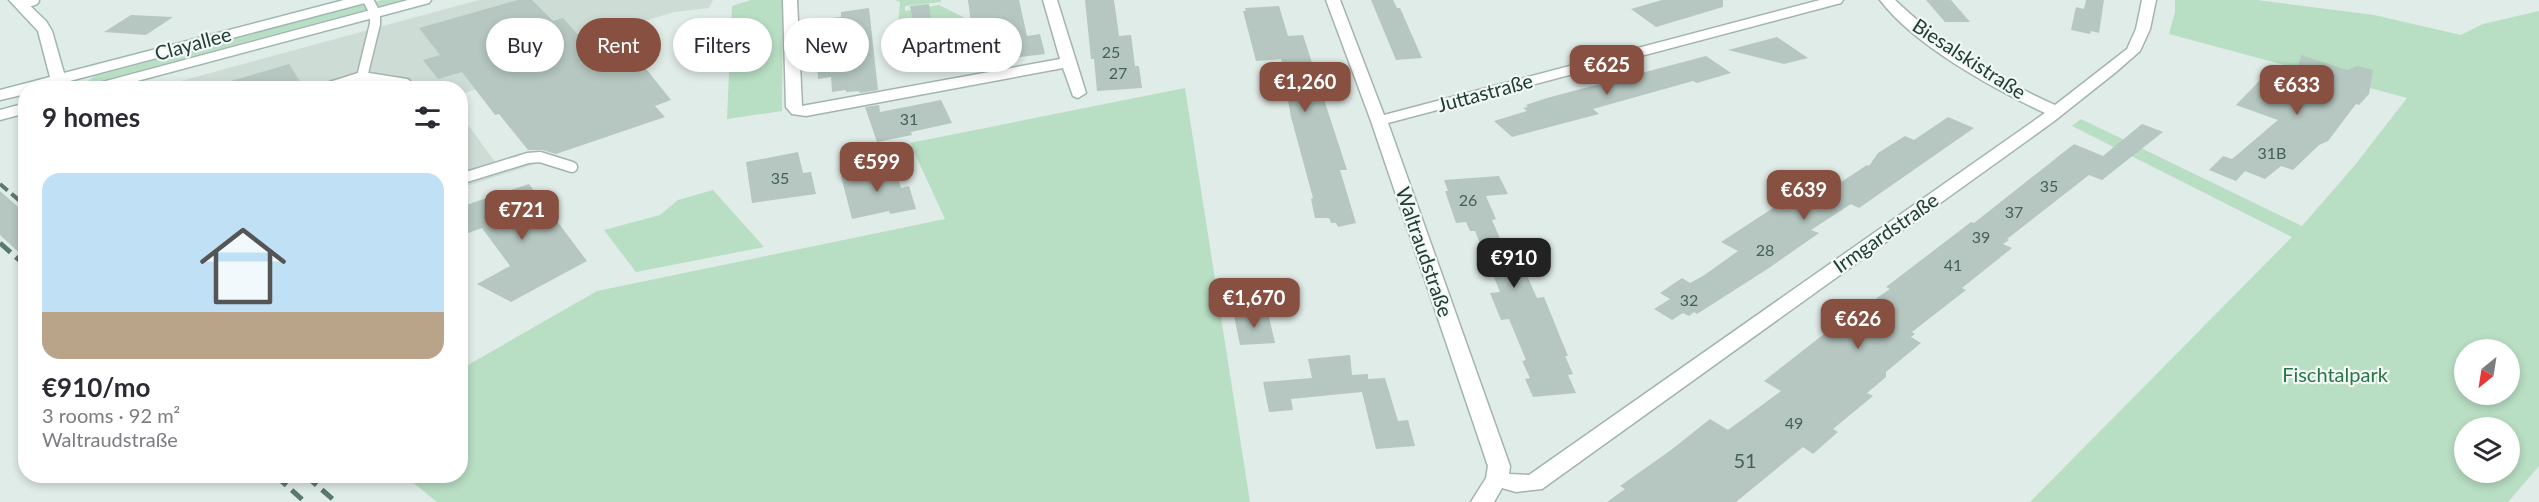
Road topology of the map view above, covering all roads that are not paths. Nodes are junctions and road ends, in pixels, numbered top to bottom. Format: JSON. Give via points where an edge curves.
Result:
{"nodes":[{"id":1,"x":360,"y":0,"type":"edge"},
{"id":2,"x":368,"y":0,"type":"edge"},
{"id":3,"x":423,"y":0,"type":"edge"},
{"id":4,"x":790,"y":0,"type":"edge"},
{"id":5,"x":1050,"y":0,"type":"edge"},
{"id":6,"x":1333,"y":0,"type":"edge"},
{"id":7,"x":1836,"y":0,"type":"edge"},
{"id":8,"x":1887,"y":0,"type":"edge"},
{"id":9,"x":2149,"y":0,"type":"edge"},
{"id":10,"x":24,"y":1,"type":"edge"},
{"id":11,"x":375,"y":13,"type":"junction"},
{"id":12,"x":1069,"y":62,"type":"junction"},
{"id":13,"x":362,"y":77,"type":"junction"},
{"id":14,"x":58,"y":81,"type":"edge"},
{"id":15,"x":70,"y":81,"type":"edge"},
{"id":16,"x":122,"y":81,"type":"edge"},
{"id":17,"x":349,"y":81,"type":"edge"},
{"id":18,"x":387,"y":81,"type":"edge"},
{"id":19,"x":18,"y":91,"type":"edge"},
{"id":20,"x":1078,"y":93,"type":"dead end"},
{"id":21,"x":0,"y":96,"type":"edge"},
{"id":22,"x":18,"y":110,"type":"edge"},
{"id":23,"x":2056,"y":112,"type":"junction"},
{"id":24,"x":0,"y":115,"type":"edge"},
{"id":25,"x":1379,"y":122,"type":"junction"},
{"id":26,"x":572,"y":167,"type":"dead end"},
{"id":27,"x":468,"y":177,"type":"edge"},
{"id":28,"x":1497,"y":479,"type":"junction"},
{"id":29,"x":1482,"y":502,"type":"edge"}],
"edges":[{"from":1,"to":15,"type":"street","name":"Clayallee"},
{"from":2,"to":11,"type":"lane"},
{"from":3,"to":11,"type":"street","name":"Clayallee"},
{"from":4,"to":12,"type":"street","via":[[794,107],[798,111]]},
{"from":5,"to":12,"type":"street"},
{"from":6,"to":25,"type":"street","name":"Waltraudstraße"},
{"from":7,"to":25,"type":"street","name":"Juttastraße"},
{"from":8,"to":23,"type":"street","name":"Biesalskistraße","via":[[1928,37]]},
{"from":9,"to":23,"type":"street","name":"Irmgardstraße","via":[[2133,51]]},
{"from":10,"to":14,"type":"street","via":[[45,31]]},
{"from":11,"to":13,"type":"lane"},
{"from":11,"to":16,"type":"street","name":"Clayallee"},
{"from":12,"to":20,"type":"street"},
{"from":13,"to":17,"type":"lane"},
{"from":13,"to":18,"type":"lane"},
{"from":19,"to":21,"type":"street","name":"Clayallee"},
{"from":22,"to":24,"type":"street"},
{"from":23,"to":28,"type":"street","name":"Irmgardstraße","via":[[1534,483]]},
{"from":25,"to":28,"type":"street","name":"Waltraudstraße","via":[[1499,466]]},
{"from":26,"to":27,"type":"lane","via":[[540,157],[528,158]]},
{"from":28,"to":29,"type":"street"}]}
